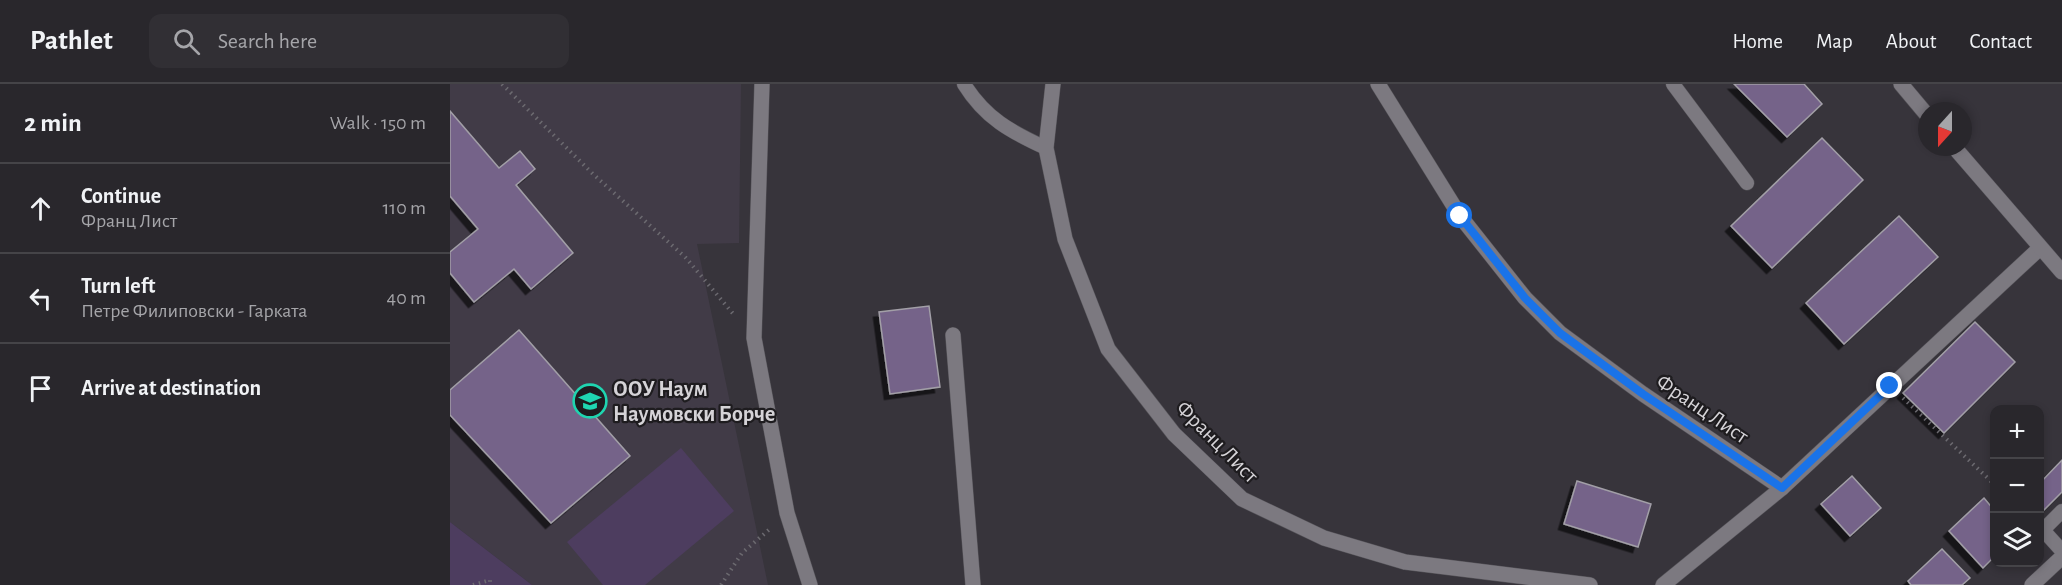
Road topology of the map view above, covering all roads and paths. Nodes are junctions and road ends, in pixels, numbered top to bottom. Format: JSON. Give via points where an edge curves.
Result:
{"nodes":[{"id":1,"x":502,"y":84,"type":"edge"},
{"id":2,"x":762,"y":84,"type":"edge"},
{"id":3,"x":964,"y":84,"type":"edge"},
{"id":4,"x":1053,"y":84,"type":"edge"},
{"id":5,"x":1378,"y":84,"type":"edge"},
{"id":6,"x":1673,"y":84,"type":"edge"},
{"id":7,"x":1901,"y":84,"type":"edge"},
{"id":8,"x":1918,"y":104,"type":"edge"},
{"id":9,"x":1046,"y":148,"type":"junction"},
{"id":10,"x":1962,"y":156,"type":"edge"},
{"id":11,"x":1748,"y":183,"type":"dead end"},
{"id":12,"x":2040,"y":248,"type":"junction"},
{"id":13,"x":2062,"y":272,"type":"edge"},
{"id":14,"x":953,"y":335,"type":"dead end"},
{"id":15,"x":754,"y":338,"type":"junction"},
{"id":16,"x":1890,"y":386,"type":"junction"},
{"id":17,"x":1990,"y":479,"type":"edge"},
{"id":18,"x":1782,"y":488,"type":"junction"},
{"id":19,"x":2062,"y":511,"type":"edge"},
{"id":20,"x":787,"y":513,"type":"junction"},
{"id":21,"x":2062,"y":551,"type":"edge"},
{"id":22,"x":2062,"y":557,"type":"edge"},
{"id":23,"x":473,"y":585,"type":"edge"},
{"id":24,"x":490,"y":585,"type":"edge"},
{"id":25,"x":720,"y":585,"type":"edge"},
{"id":26,"x":810,"y":585,"type":"edge"},
{"id":27,"x":973,"y":585,"type":"edge"},
{"id":28,"x":1590,"y":585,"type":"edge"},
{"id":29,"x":1663,"y":585,"type":"edge"},
{"id":30,"x":2032,"y":585,"type":"edge"}],
"edges":[{"from":1,"to":15,"type":"path","via":[[686,258]]},
{"from":2,"to":15,"type":"street"},
{"from":3,"to":9,"type":"lane","via":[[987,113],[1013,133]]},
{"from":4,"to":9,"type":"street","name":"Франц Лист"},
{"from":5,"to":18,"type":"street","name":"Франц Лист","via":[[1460,216],[1525,298],[1553,326],[1643,394]]},
{"from":6,"to":11,"type":"lane"},
{"from":7,"to":8,"type":"street"},
{"from":9,"to":28,"type":"street","name":"Франц Лист","via":[[1065,239],[1108,349],[1174,434],[1242,499],[1324,538],[1405,562]]},
{"from":10,"to":12,"type":"street"},
{"from":12,"to":13,"type":"street"},
{"from":12,"to":16,"type":"street"},
{"from":14,"to":27,"type":"street"},
{"from":15,"to":20,"type":"street"},
{"from":16,"to":17,"type":"path"},
{"from":16,"to":18,"type":"street"},
{"from":18,"to":29,"type":"street"},
{"from":19,"to":21,"type":"lane","via":[[2043,530]]},
{"from":20,"to":25,"type":"path","via":[[742,553]]},
{"from":20,"to":26,"type":"street"},
{"from":22,"to":30,"type":"street"},
{"from":23,"to":24,"type":"path","via":[[490,580]]}]}
